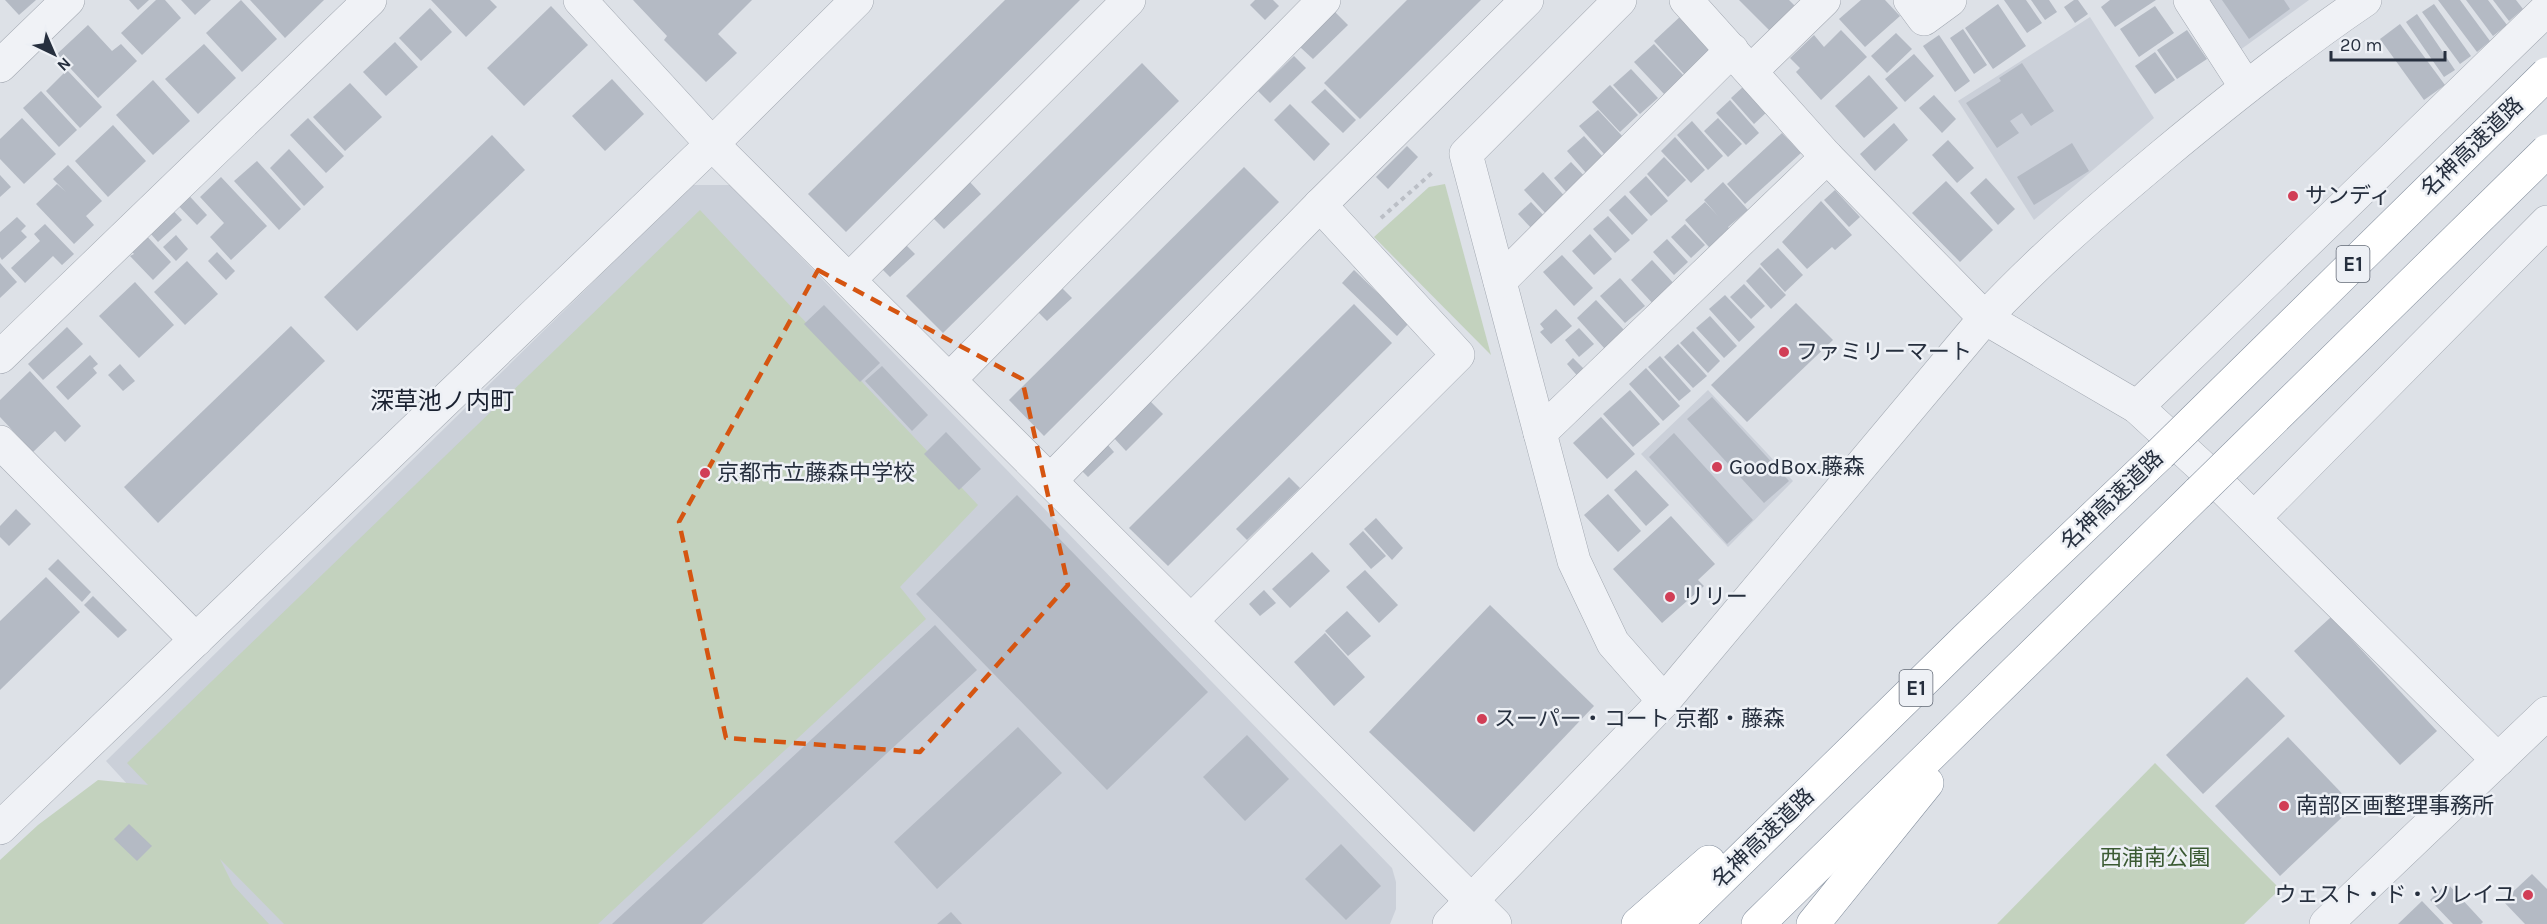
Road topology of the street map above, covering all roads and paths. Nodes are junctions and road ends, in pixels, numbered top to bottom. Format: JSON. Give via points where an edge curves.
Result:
{"nodes":[{"id":1,"x":68,"y":0,"type":"edge"},
{"id":2,"x":370,"y":0,"type":"edge"},
{"id":3,"x":580,"y":0,"type":"edge"},
{"id":4,"x":857,"y":0,"type":"edge"},
{"id":5,"x":1129,"y":0,"type":"edge"},
{"id":6,"x":1324,"y":0,"type":"edge"},
{"id":7,"x":1527,"y":0,"type":"edge"},
{"id":8,"x":1620,"y":0,"type":"edge"},
{"id":9,"x":1686,"y":0,"type":"edge"},
{"id":10,"x":1824,"y":0,"type":"edge"},
{"id":11,"x":1910,"y":0,"type":"edge"},
{"id":12,"x":1950,"y":0,"type":"edge"},
{"id":13,"x":2190,"y":0,"type":"edge"},
{"id":14,"x":2365,"y":0,"type":"edge"},
{"id":15,"x":2547,"y":9,"type":"edge"},
{"id":16,"x":1742,"y":61,"type":"junction"},
{"id":17,"x":0,"y":66,"type":"edge"},
{"id":18,"x":2547,"y":74,"type":"edge"},
{"id":19,"x":2246,"y":87,"type":"junction"},
{"id":20,"x":712,"y":144,"type":"junction"},
{"id":21,"x":2547,"y":151,"type":"edge"},
{"id":22,"x":1466,"y":154,"type":"junction"},
{"id":23,"x":1827,"y":157,"type":"junction"},
{"id":24,"x":1320,"y":205,"type":"junction"},
{"id":25,"x":2547,"y":222,"type":"edge"},
{"id":26,"x":1353,"y":243,"type":"junction"},
{"id":27,"x":849,"y":280,"type":"junction"},
{"id":28,"x":1500,"y":281,"type":"junction"},
{"id":29,"x":1985,"y":318,"type":"junction"},
{"id":30,"x":0,"y":357,"type":"edge"},
{"id":31,"x":949,"y":380,"type":"junction"},
{"id":32,"x":2137,"y":407,"type":"junction"},
{"id":33,"x":1540,"y":433,"type":"junction"},
{"id":34,"x":0,"y":442,"type":"edge"},
{"id":35,"x":1050,"y":481,"type":"junction"},
{"id":36,"x":2254,"y":518,"type":"junction"},
{"id":37,"x":1191,"y":621,"type":"junction"},
{"id":38,"x":1967,"y":638,"type":"junction"},
{"id":39,"x":196,"y":640,"type":"junction"},
{"id":40,"x":2010,"y":678,"type":"junction"},
{"id":41,"x":1664,"y":701,"type":"junction"},
{"id":42,"x":2547,"y":713,"type":"edge"},
{"id":43,"x":2498,"y":760,"type":"junction"},
{"id":44,"x":0,"y":828,"type":"edge"},
{"id":45,"x":1484,"y":913,"type":"edge"},
{"id":46,"x":1449,"y":924,"type":"edge"},
{"id":47,"x":1638,"y":924,"type":"edge"},
{"id":48,"x":1675,"y":924,"type":"edge"},
{"id":49,"x":1758,"y":924,"type":"edge"},
{"id":50,"x":1813,"y":924,"type":"edge"},
{"id":51,"x":2326,"y":924,"type":"edge"}],
"edges":[{"from":1,"to":17,"type":"street"},
{"from":2,"to":30,"type":"street"},
{"from":3,"to":20,"type":"street"},
{"from":4,"to":20,"type":"street"},
{"from":5,"to":27,"type":"street"},
{"from":6,"to":31,"type":"street"},
{"from":7,"to":24,"type":"street"},
{"from":8,"to":22,"type":"street"},
{"from":9,"to":16,"type":"street"},
{"from":10,"to":16,"type":"street"},
{"from":11,"to":12,"type":"street","via":[[1924,19]]},
{"from":13,"to":19,"type":"street"},
{"from":14,"to":19,"type":"street"},
{"from":15,"to":32,"type":"street"},
{"from":16,"to":23,"type":"street"},
{"from":16,"to":28,"type":"street"},
{"from":18,"to":38,"type":"highway","name":"名神高速道路","number":"E1","bridge":true},
{"from":19,"to":29,"type":"street","via":[[2079,226]]},
{"from":20,"to":27,"type":"street"},
{"from":20,"to":39,"type":"street"},
{"from":21,"to":40,"type":"highway","number":"E1","bridge":true},
{"from":22,"to":26,"type":"path","via":[[1437,168]]},
{"from":22,"to":28,"type":"street"},
{"from":23,"to":29,"type":"street"},
{"from":23,"to":33,"type":"street"},
{"from":24,"to":26,"type":"street"},
{"from":24,"to":35,"type":"street"},
{"from":25,"to":36,"type":"street"},
{"from":26,"to":37,"type":"street","via":[[1458,355]]},
{"from":27,"to":31,"type":"street"},
{"from":28,"to":33,"type":"street"},
{"from":29,"to":32,"type":"street"},
{"from":29,"to":41,"type":"street"},
{"from":31,"to":35,"type":"street"},
{"from":32,"to":36,"type":"street"},
{"from":33,"to":41,"type":"street","via":[[1574,561],[1613,644]]},
{"from":34,"to":39,"type":"street"},
{"from":35,"to":37,"type":"street"},
{"from":36,"to":43,"type":"street"},
{"from":37,"to":45,"type":"street"},
{"from":38,"to":47,"type":"highway"},
{"from":38,"to":48,"type":"highway","name":"名神高速道路","number":"E1"},
{"from":39,"to":44,"type":"street"},
{"from":40,"to":49,"type":"highway","number":"E1"},
{"from":40,"to":50,"type":"highway"},
{"from":41,"to":45,"type":"street"},
{"from":42,"to":43,"type":"street"},
{"from":43,"to":51,"type":"street"},
{"from":45,"to":46,"type":"street"}]}
